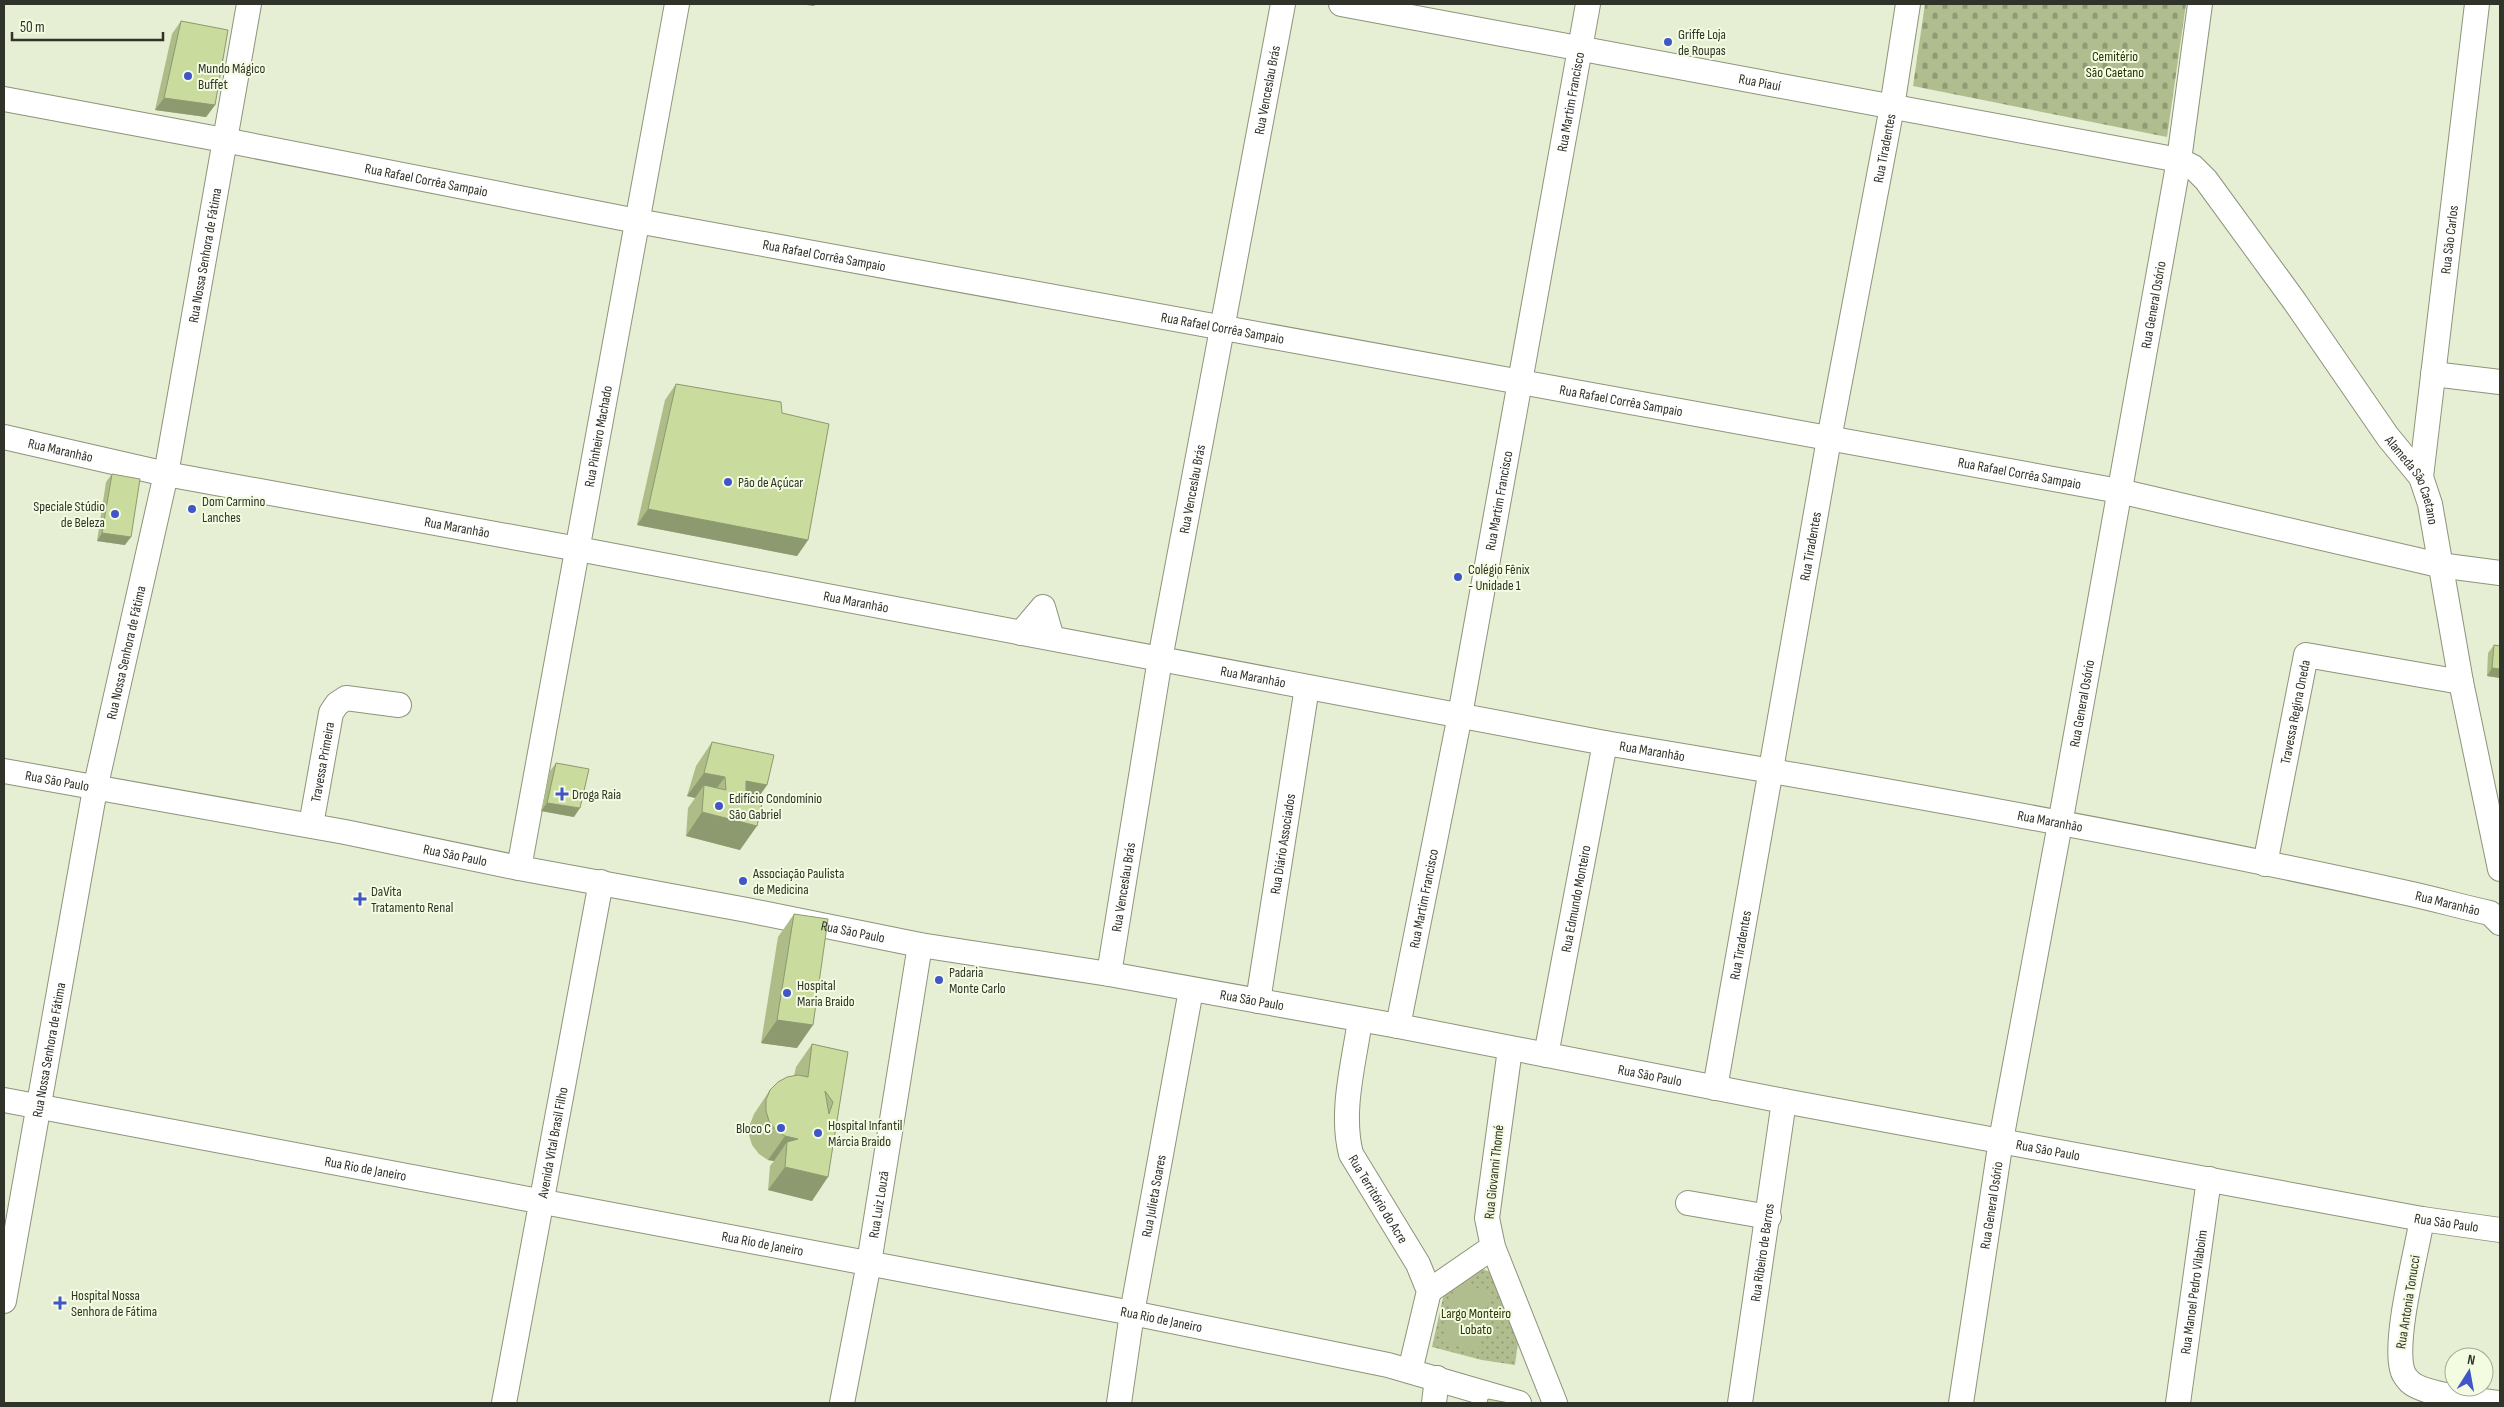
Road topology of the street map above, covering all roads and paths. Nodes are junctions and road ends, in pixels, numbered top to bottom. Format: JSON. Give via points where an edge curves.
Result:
{"nodes":[{"id":1,"x":249,"y":4,"type":"edge"},
{"id":2,"x":677,"y":4,"type":"edge"},
{"id":3,"x":1283,"y":4,"type":"edge"},
{"id":4,"x":1341,"y":4,"type":"edge"},
{"id":5,"x":1588,"y":4,"type":"edge"},
{"id":6,"x":1908,"y":4,"type":"edge"},
{"id":7,"x":2200,"y":4,"type":"edge"},
{"id":8,"x":2477,"y":4,"type":"edge"},
{"id":9,"x":1580,"y":48,"type":"junction"},
{"id":10,"x":4,"y":99,"type":"edge"},
{"id":11,"x":1892,"y":107,"type":"junction"},
{"id":12,"x":224,"y":140,"type":"junction"},
{"id":13,"x":2179,"y":160,"type":"junction"},
{"id":14,"x":637,"y":222,"type":"junction"},
{"id":15,"x":1224,"y":327,"type":"junction"},
{"id":16,"x":2433,"y":374,"type":"junction"},
{"id":17,"x":1521,"y":381,"type":"junction"},
{"id":18,"x":2500,"y":382,"type":"edge"},
{"id":19,"x":4,"y":437,"type":"edge"},
{"id":20,"x":1829,"y":439,"type":"junction"},
{"id":21,"x":166,"y":474,"type":"junction"},
{"id":22,"x":2421,"y":477,"type":"junction"},
{"id":23,"x":2119,"y":491,"type":"junction"},
{"id":24,"x":578,"y":549,"type":"junction"},
{"id":25,"x":2439,"y":565,"type":"junction"},
{"id":26,"x":2500,"y":573,"type":"edge"},
{"id":27,"x":1160,"y":659,"type":"junction"},
{"id":28,"x":2461,"y":682,"type":"junction"},
{"id":29,"x":1307,"y":687,"type":"junction"},
{"id":30,"x":399,"y":705,"type":"dead end"},
{"id":31,"x":1460,"y":715,"type":"junction"},
{"id":32,"x":1605,"y":744,"type":"junction"},
{"id":33,"x":1771,"y":770,"type":"junction"},
{"id":34,"x":4,"y":771,"type":"edge"},
{"id":35,"x":95,"y":789,"type":"junction"},
{"id":36,"x":2060,"y":824,"type":"junction"},
{"id":37,"x":311,"y":825,"type":"junction"},
{"id":38,"x":2265,"y":864,"type":"junction"},
{"id":39,"x":519,"y":868,"type":"junction"},
{"id":40,"x":2500,"y":869,"type":"edge"},
{"id":41,"x":601,"y":882,"type":"junction"},
{"id":42,"x":2500,"y":922,"type":"edge"},
{"id":43,"x":920,"y":945,"type":"junction"},
{"id":44,"x":1109,"y":974,"type":"junction"},
{"id":45,"x":1191,"y":990,"type":"junction"},
{"id":46,"x":1258,"y":1002,"type":"junction"},
{"id":47,"x":1360,"y":1020,"type":"junction"},
{"id":48,"x":1398,"y":1026,"type":"junction"},
{"id":49,"x":1510,"y":1049,"type":"junction"},
{"id":50,"x":1546,"y":1055,"type":"junction"},
{"id":51,"x":1715,"y":1088,"type":"junction"},
{"id":52,"x":4,"y":1100,"type":"edge"},
{"id":53,"x":1784,"y":1101,"type":"junction"},
{"id":54,"x":38,"y":1107,"type":"junction"},
{"id":55,"x":2001,"y":1140,"type":"junction"},
{"id":56,"x":2210,"y":1179,"type":"junction"},
{"id":57,"x":540,"y":1200,"type":"junction"},
{"id":58,"x":1688,"y":1203,"type":"dead end"},
{"id":59,"x":1769,"y":1217,"type":"junction"},
{"id":60,"x":2422,"y":1219,"type":"junction"},
{"id":61,"x":2500,"y":1230,"type":"edge"},
{"id":62,"x":1493,"y":1247,"type":"junction"},
{"id":63,"x":869,"y":1263,"type":"junction"},
{"id":64,"x":1430,"y":1291,"type":"junction"},
{"id":65,"x":4,"y":1301,"type":"edge"},
{"id":66,"x":1132,"y":1313,"type":"junction"},
{"id":67,"x":1410,"y":1371,"type":"junction"},
{"id":68,"x":1437,"y":1378,"type":"junction"},
{"id":69,"x":504,"y":1403,"type":"edge"},
{"id":70,"x":842,"y":1403,"type":"edge"},
{"id":71,"x":1119,"y":1403,"type":"edge"},
{"id":72,"x":1434,"y":1403,"type":"edge"},
{"id":73,"x":1519,"y":1403,"type":"edge"},
{"id":74,"x":1555,"y":1403,"type":"edge"},
{"id":75,"x":1740,"y":1403,"type":"edge"},
{"id":76,"x":1961,"y":1403,"type":"edge"},
{"id":77,"x":2178,"y":1403,"type":"edge"},
{"id":78,"x":2498,"y":1403,"type":"edge"}],
"edges":[{"from":1,"to":12,"type":"street","name":"Rua Nossa Senhora de Fátima"},
{"from":2,"to":14,"type":"street","name":"Rua Pinheiro Machado"},
{"from":3,"to":15,"type":"street","name":"Rua Venceslau Brás"},
{"from":4,"to":9,"type":"street","name":"Rua Piauí"},
{"from":5,"to":9,"type":"street","name":"Rua Martim Francisco"},
{"from":6,"to":11,"type":"street","name":"Rua Tiradentes"},
{"from":7,"to":13,"type":"street","name":"Rua General Osório"},
{"from":8,"to":16,"type":"street","name":"Rua São Carlos"},
{"from":9,"to":11,"type":"street","name":"Rua Piauí"},
{"from":9,"to":17,"type":"street","name":"Rua Martim Francisco"},
{"from":10,"to":12,"type":"street","name":"Rua Rafael Corrêa Sampaio"},
{"from":11,"to":13,"type":"street","name":"Rua Piauí"},
{"from":11,"to":20,"type":"street","name":"Rua Tiradentes"},
{"from":12,"to":14,"type":"street","name":"Rua Rafael Corrêa Sampaio"},
{"from":12,"to":21,"type":"street","name":"Rua Nossa Senhora de Fátima"},
{"from":13,"to":22,"type":"street","name":"Alameda São Caetano","via":[[2206,180],[2388,437]]},
{"from":13,"to":23,"type":"street","name":"Rua General Osório"},
{"from":14,"to":15,"type":"street","name":"Rua Rafael Corrêa Sampaio"},
{"from":14,"to":24,"type":"street","name":"Rua Pinheiro Machado"},
{"from":15,"to":17,"type":"street","name":"Rua Rafael Corrêa Sampaio"},
{"from":15,"to":27,"type":"street","name":"Rua Venceslau Brás"},
{"from":16,"to":18,"type":"street"},
{"from":16,"to":22,"type":"street","name":"Rua São Carlos"},
{"from":17,"to":20,"type":"street","name":"Rua Rafael Corrêa Sampaio"},
{"from":17,"to":31,"type":"street","name":"Rua Martim Francisco"},
{"from":19,"to":21,"type":"street","name":"Rua Maranhão"},
{"from":20,"to":23,"type":"street","name":"Rua Rafael Corrêa Sampaio"},
{"from":20,"to":33,"type":"street","name":"Rua Tiradentes"},
{"from":21,"to":24,"type":"street","name":"Rua Maranhão"},
{"from":21,"to":35,"type":"street","name":"Rua Nossa Senhora de Fátima"},
{"from":22,"to":25,"type":"street","name":"Alameda São Caetano","via":[[2430,504]]},
{"from":23,"to":25,"type":"street","name":"Rua Rafael Corrêa Sampaio"},
{"from":23,"to":36,"type":"street","name":"Rua General Osório"},
{"from":24,"to":27,"type":"street","name":"Rua Maranhão"},
{"from":24,"to":39,"type":"street","name":"Rua Pinheiro Machado"},
{"from":25,"to":26,"type":"street","name":"Rua Rafael Corrêa Sampaio"},
{"from":25,"to":28,"type":"street","name":"Alameda São Caetano"},
{"from":27,"to":29,"type":"street","name":"Rua Maranhão"},
{"from":27,"to":44,"type":"street","name":"Rua Venceslau Brás"},
{"from":28,"to":38,"type":"street","name":"Travessa Regina Oneda","via":[[2306,654]]},
{"from":28,"to":40,"type":"street","name":"Alameda São Caetano"},
{"from":29,"to":31,"type":"street","name":"Rua Maranhão"},
{"from":29,"to":46,"type":"street","name":"Rua Diário Associados"},
{"from":30,"to":37,"type":"street","name":"Travessa Primeira","via":[[346,698],[337,704],[331,713]]},
{"from":31,"to":32,"type":"street","name":"Rua Maranhão"},
{"from":31,"to":48,"type":"street","name":"Rua Martim Francisco"},
{"from":32,"to":33,"type":"street","name":"Rua Maranhão"},
{"from":32,"to":50,"type":"street","name":"Rua Edmundo Monteiro"},
{"from":33,"to":36,"type":"street","name":"Rua Maranhão"},
{"from":33,"to":51,"type":"street","name":"Rua Tiradentes"},
{"from":34,"to":35,"type":"street","name":"Rua São Paulo"},
{"from":35,"to":37,"type":"street","name":"Rua São Paulo"},
{"from":35,"to":54,"type":"street","name":"Rua Nossa Senhora de Fátima"},
{"from":36,"to":38,"type":"street","name":"Rua Maranhão"},
{"from":36,"to":55,"type":"street","name":"Rua General Osório"},
{"from":37,"to":39,"type":"street","name":"Rua São Paulo"},
{"from":38,"to":42,"type":"street","name":"Rua Maranhão","via":[[2409,893],[2490,913]]},
{"from":39,"to":41,"type":"street","name":"Rua São Paulo"},
{"from":41,"to":43,"type":"street","name":"Rua São Paulo"},
{"from":41,"to":57,"type":"street","name":"Avenida Vital Brasil Filho"},
{"from":43,"to":44,"type":"street","name":"Rua São Paulo"},
{"from":43,"to":63,"type":"street","name":"Rua Luiz Louzã"},
{"from":44,"to":45,"type":"street","name":"Rua São Paulo"},
{"from":45,"to":46,"type":"street","name":"Rua São Paulo"},
{"from":45,"to":66,"type":"street","name":"Rua Julieta Soares"},
{"from":46,"to":47,"type":"street","name":"Rua São Paulo"},
{"from":47,"to":48,"type":"street","name":"Rua São Paulo"},
{"from":47,"to":64,"type":"street","name":"Rua Território do Acre","via":[[1346,1115],[1349,1147],[1418,1264]]},
{"from":48,"to":49,"type":"street","name":"Rua São Paulo"},
{"from":49,"to":50,"type":"street","name":"Rua São Paulo"},
{"from":49,"to":62,"type":"street","name":"Rua Giovanni Thomé","via":[[1488,1202],[1487,1218]]},
{"from":50,"to":51,"type":"street","name":"Rua São Paulo"},
{"from":51,"to":53,"type":"street","name":"Rua São Paulo"},
{"from":52,"to":54,"type":"street","name":"Rua Rio de Janeiro"},
{"from":53,"to":55,"type":"street","name":"Rua São Paulo"},
{"from":53,"to":59,"type":"street","name":"Rua Ribeiro de Barros"},
{"from":54,"to":57,"type":"street","name":"Rua Rio de Janeiro"},
{"from":54,"to":65,"type":"street","name":"Rua Nossa Senhora de Fátima"},
{"from":55,"to":56,"type":"street","name":"Rua São Paulo"},
{"from":55,"to":76,"type":"street","name":"Rua General Osório"},
{"from":56,"to":60,"type":"street","name":"Rua São Paulo"},
{"from":56,"to":77,"type":"street","name":"Rua Manoel Pedro Vilaboim"},
{"from":57,"to":63,"type":"street","name":"Rua Rio de Janeiro"},
{"from":57,"to":69,"type":"street","name":"Avenida Vital Brasil Filho"},
{"from":58,"to":59,"type":"street"},
{"from":59,"to":75,"type":"street","name":"Rua Ribeiro de Barros"},
{"from":60,"to":61,"type":"street","name":"Rua São Paulo"},
{"from":60,"to":78,"type":"street","name":"Rua Antonia Tonucci","via":[[2403,1321],[2402,1372],[2411,1383],[2432,1392]]},
{"from":62,"to":64,"type":"street"},
{"from":62,"to":74,"type":"street"},
{"from":63,"to":66,"type":"street","name":"Rua Rio de Janeiro"},
{"from":63,"to":70,"type":"street","name":"Rua Luiz Louzã"},
{"from":64,"to":67,"type":"street"},
{"from":66,"to":67,"type":"street","name":"Rua Rio de Janeiro"},
{"from":66,"to":71,"type":"street","name":"Rua Julieta Soares"},
{"from":67,"to":68,"type":"street","name":"Rua Rio de Janeiro"},
{"from":68,"to":72,"type":"street"},
{"from":68,"to":73,"type":"street","name":"Rua Rio de Janeiro"}]}
